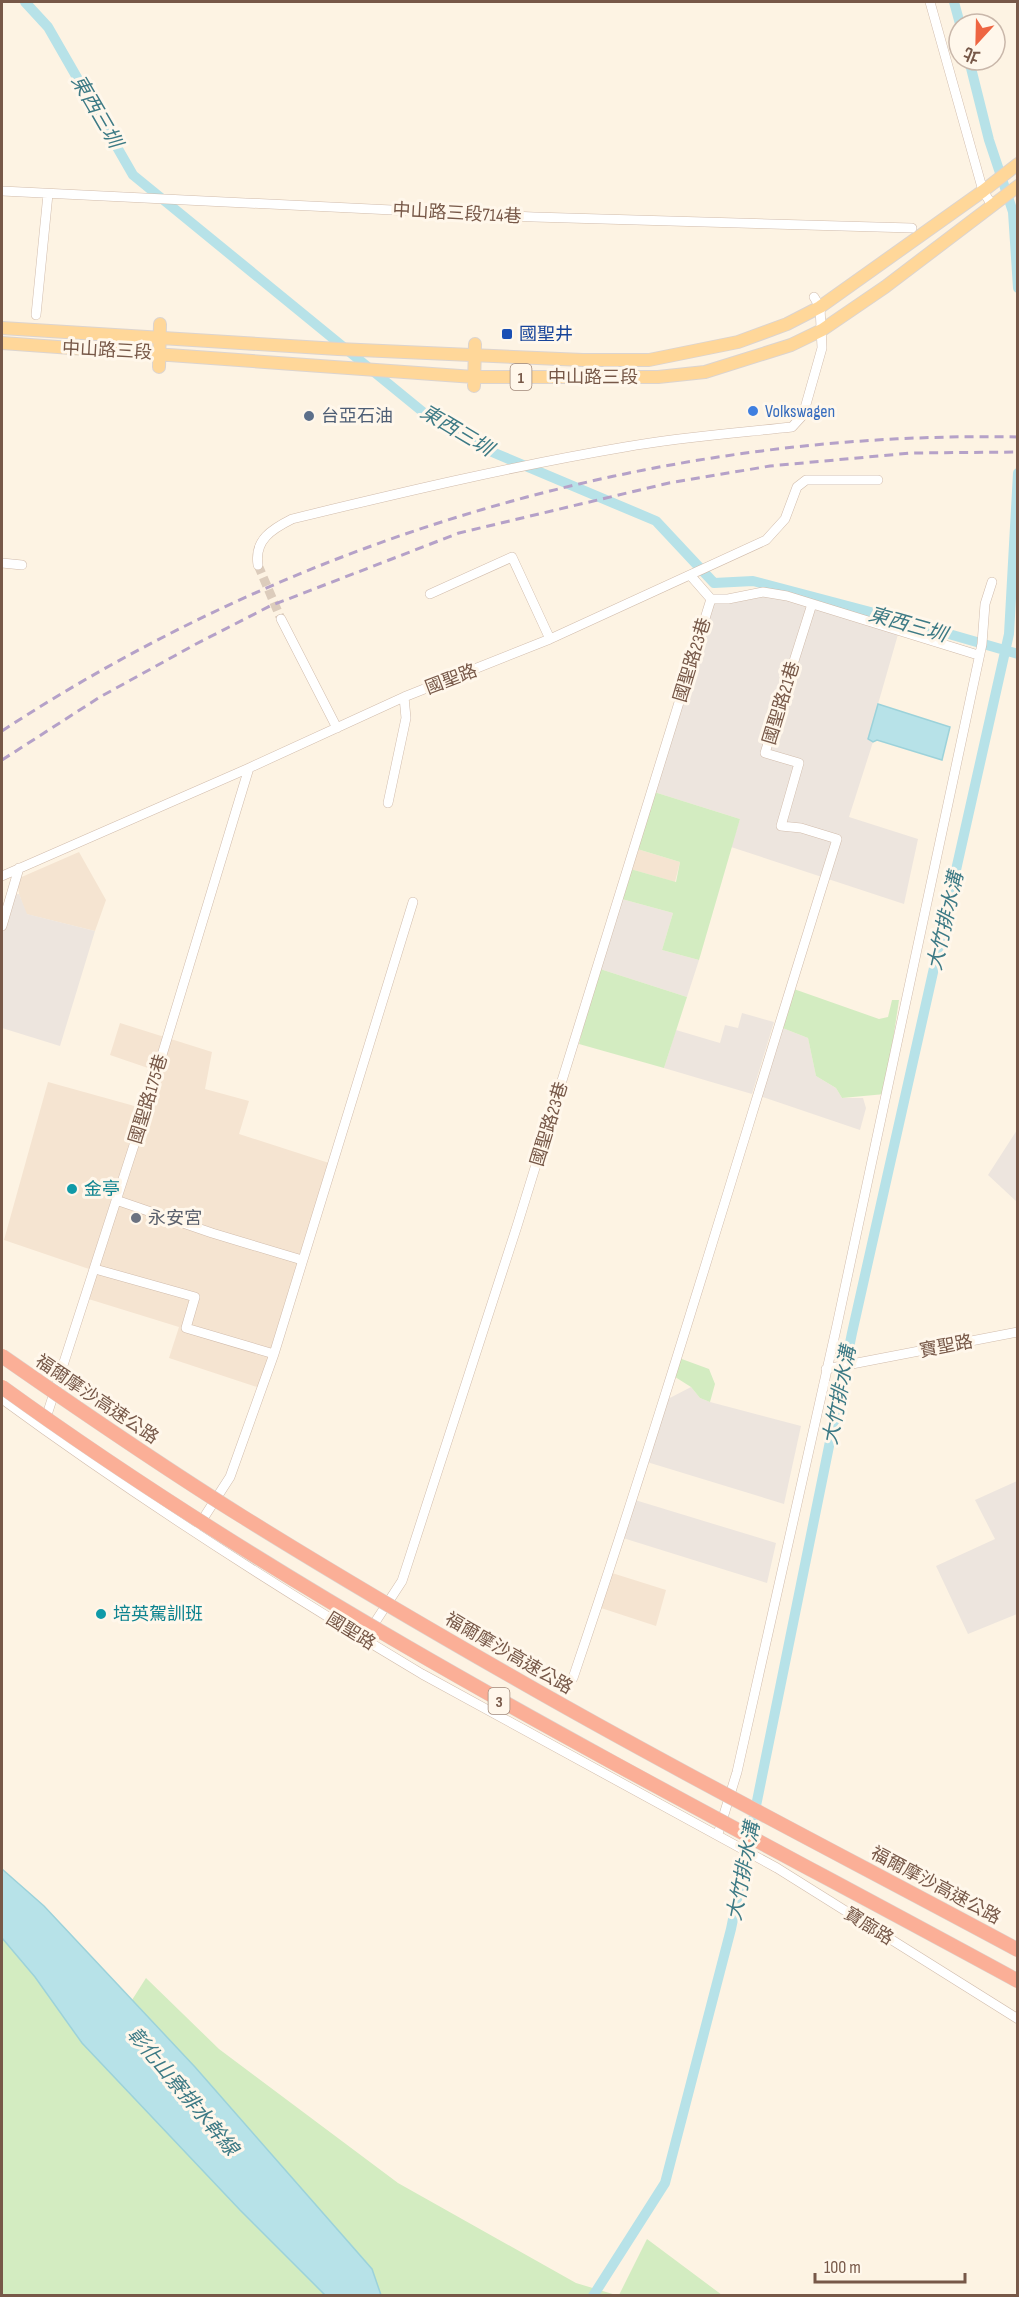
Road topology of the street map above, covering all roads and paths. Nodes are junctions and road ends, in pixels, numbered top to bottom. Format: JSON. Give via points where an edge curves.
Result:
{"nodes":[{"id":1,"x":930,"y":2,"type":"edge"},
{"id":2,"x":1017,"y":164,"type":"edge"},
{"id":3,"x":1017,"y":186,"type":"edge"},
{"id":4,"x":2,"y":191,"type":"edge"},
{"id":5,"x":984,"y":191,"type":"junction"},
{"id":6,"x":48,"y":194,"type":"junction"},
{"id":7,"x":994,"y":204,"type":"junction"},
{"id":8,"x":912,"y":228,"type":"dead end"},
{"id":9,"x":817,"y":302,"type":"junction"},
{"id":10,"x":36,"y":315,"type":"dead end"},
{"id":11,"x":160,"y":324,"type":"dead end"},
{"id":12,"x":2,"y":328,"type":"edge"},
{"id":13,"x":822,"y":330,"type":"junction"},
{"id":14,"x":161,"y":338,"type":"junction"},
{"id":15,"x":2,"y":343,"type":"edge"},
{"id":16,"x":475,"y":349,"type":"junction"},
{"id":17,"x":160,"y":353,"type":"junction"},
{"id":18,"x":159,"y":367,"type":"dead end"},
{"id":19,"x":474,"y":381,"type":"junction"},
{"id":20,"x":878,"y":480,"type":"dead end"},
{"id":21,"x":2,"y":563,"type":"edge"},
{"id":22,"x":22,"y":565,"type":"dead end"},
{"id":23,"x":258,"y":565,"type":"tunnel mouth"},
{"id":24,"x":690,"y":575,"type":"junction"},
{"id":25,"x":992,"y":582,"type":"dead end"},
{"id":26,"x":430,"y":594,"type":"dead end"},
{"id":27,"x":711,"y":599,"type":"junction"},
{"id":28,"x":812,"y":604,"type":"junction"},
{"id":29,"x":281,"y":619,"type":"tunnel mouth"},
{"id":30,"x":550,"y":639,"type":"junction"},
{"id":31,"x":978,"y":655,"type":"junction"},
{"id":32,"x":404,"y":697,"type":"junction"},
{"id":33,"x":337,"y":728,"type":"junction"},
{"id":34,"x":249,"y":768,"type":"junction"},
{"id":35,"x":388,"y":803,"type":"dead end"},
{"id":36,"x":20,"y":868,"type":"junction"},
{"id":37,"x":2,"y":876,"type":"edge"},
{"id":38,"x":413,"y":902,"type":"dead end"},
{"id":39,"x":2,"y":926,"type":"edge"},
{"id":40,"x":116,"y":1200,"type":"junction"},
{"id":41,"x":302,"y":1260,"type":"junction"},
{"id":42,"x":95,"y":1269,"type":"junction"},
{"id":43,"x":1017,"y":1332,"type":"edge"},
{"id":44,"x":274,"y":1354,"type":"junction"},
{"id":45,"x":2,"y":1356,"type":"edge"},
{"id":46,"x":826,"y":1369,"type":"junction"},
{"id":47,"x":2,"y":1387,"type":"edge"},
{"id":48,"x":2,"y":1400,"type":"edge"},
{"id":49,"x":42,"y":1429,"type":"junction"},
{"id":50,"x":194,"y":1532,"type":"junction"},
{"id":51,"x":364,"y":1640,"type":"junction"},
{"id":52,"x":573,"y":1678,"type":"dead end"},
{"id":53,"x":718,"y":1834,"type":"junction"},
{"id":54,"x":1017,"y":1950,"type":"edge"},
{"id":55,"x":1017,"y":1981,"type":"edge"},
{"id":56,"x":1017,"y":2019,"type":"edge"}],
"edges":[{"from":1,"to":5,"type":"street"},
{"from":2,"to":5,"type":"main road","number":"1"},
{"from":3,"to":7,"type":"main road","number":"1"},
{"from":4,"to":6,"type":"street","name":"中山路三段714巷"},
{"from":5,"to":7,"type":"street"},
{"from":5,"to":9,"type":"main road","name":"中山路三段","number":"1"},
{"from":6,"to":8,"type":"street","name":"中山路三段714巷","via":[[534,217]]},
{"from":6,"to":10,"type":"street"},
{"from":7,"to":13,"type":"main road","name":"中山路三段","number":"1"},
{"from":9,"to":13,"type":"street"},
{"from":9,"to":16,"type":"main road","name":"中山路三段","number":"1","via":[[787,324],[738,342],[650,360],[583,360]]},
{"from":11,"to":14,"type":"main road"},
{"from":12,"to":14,"type":"main road","name":"中山路三段","number":"1"},
{"from":13,"to":19,"type":"main road","name":"中山路三段","number":"1","via":[[791,345],[705,372],[658,377]]},
{"from":13,"to":23,"type":"street","via":[[822,348],[802,416],[792,426],[561,458],[292,519],[266,534],[259,544]]},
{"from":14,"to":16,"type":"main road","name":"中山路三段","number":"1"},
{"from":14,"to":17,"type":"main road"},
{"from":15,"to":17,"type":"main road","name":"中山路三段","number":"1"},
{"from":16,"to":19,"type":"main road"},
{"from":17,"to":18,"type":"main road"},
{"from":17,"to":19,"type":"main road","name":"中山路三段","number":"1"},
{"from":20,"to":24,"type":"street","name":"國聖路","via":[[806,480],[797,487],[785,519],[766,540]]},
{"from":21,"to":22,"type":"street"},
{"from":24,"to":27,"type":"street"},
{"from":24,"to":30,"type":"street","name":"國聖路"},
{"from":25,"to":31,"type":"street"},
{"from":26,"to":30,"type":"street","via":[[512,557]]},
{"from":27,"to":28,"type":"street","via":[[763,592]]},
{"from":27,"to":51,"type":"street","name":"國聖路23巷","via":[[517,1226],[402,1581]]},
{"from":28,"to":31,"type":"street"},
{"from":28,"to":52,"type":"street","name":"國聖路21巷","via":[[765,753],[799,763],[781,826],[837,839],[631,1508]]},
{"from":29,"to":33,"type":"street"},
{"from":30,"to":32,"type":"street","name":"國聖路"},
{"from":31,"to":46,"type":"street"},
{"from":32,"to":33,"type":"street","name":"國聖路"},
{"from":32,"to":35,"type":"street","via":[[405,718]]},
{"from":33,"to":34,"type":"street","name":"國聖路"},
{"from":34,"to":36,"type":"street","name":"國聖路"},
{"from":34,"to":40,"type":"street","name":"國聖路175巷"},
{"from":36,"to":37,"type":"street","name":"國聖路"},
{"from":36,"to":39,"type":"street"},
{"from":38,"to":41,"type":"street"},
{"from":40,"to":41,"type":"street"},
{"from":40,"to":42,"type":"street","name":"國聖路175巷"},
{"from":41,"to":44,"type":"street"},
{"from":42,"to":44,"type":"street","via":[[195,1298],[186,1328]]},
{"from":42,"to":49,"type":"street","name":"國聖路175巷"},
{"from":43,"to":46,"type":"street","name":"寶聖路"},
{"from":44,"to":50,"type":"street","via":[[230,1478]]},
{"from":45,"to":54,"type":"highway","name":"福爾摩沙高速公路","number":"3","bridge":true,"via":[[127,1442],[342,1578],[560,1704]]},
{"from":46,"to":53,"type":"street","via":[[737,1772]]},
{"from":47,"to":55,"type":"highway","number":"3","bridge":true,"via":[[141,1483],[434,1665]]},
{"from":48,"to":49,"type":"street","name":"國聖路"},
{"from":49,"to":50,"type":"street","name":"國聖路"},
{"from":50,"to":51,"type":"street","name":"國聖路"},
{"from":51,"to":53,"type":"street","name":"國聖路"},
{"from":53,"to":56,"type":"street","name":"寶廍路"}]}
